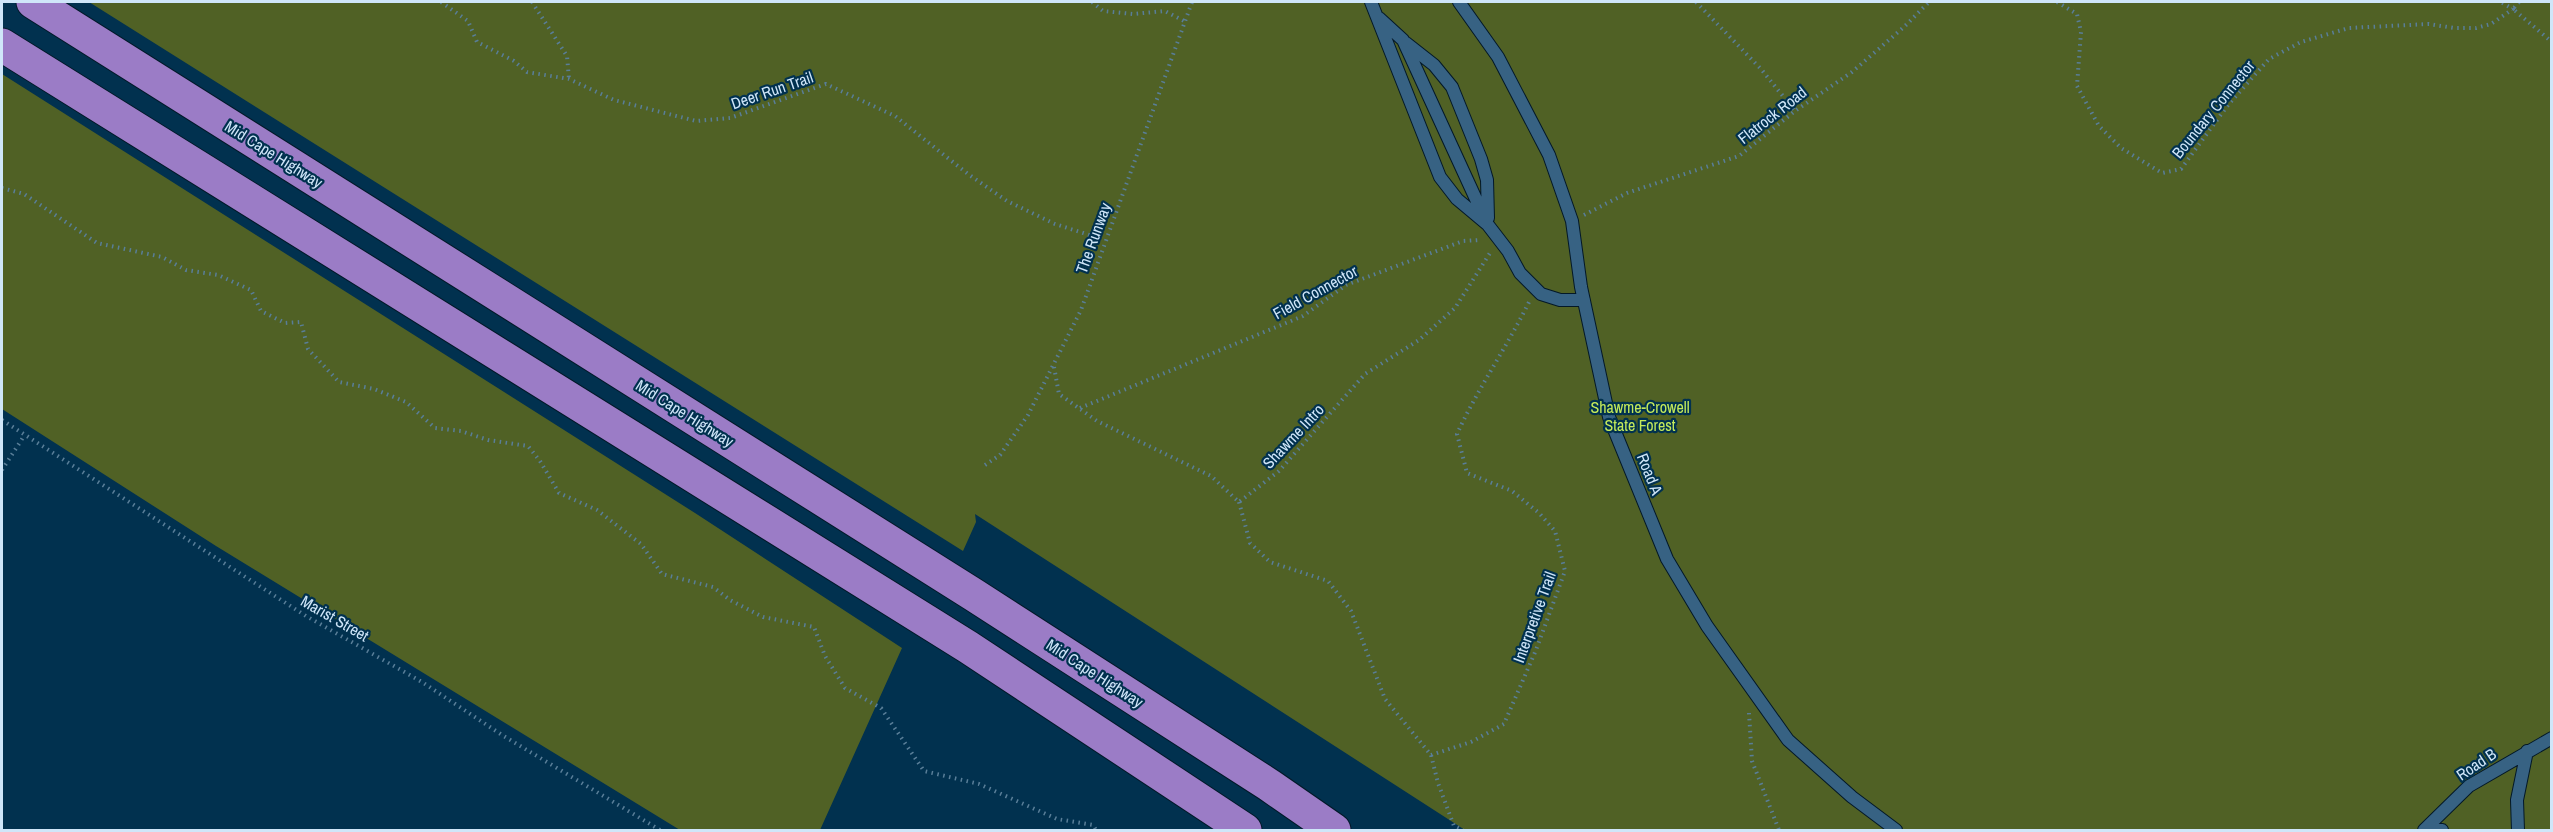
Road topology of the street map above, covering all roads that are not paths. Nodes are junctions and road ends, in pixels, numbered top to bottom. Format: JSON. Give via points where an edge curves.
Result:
{"nodes":[{"id":1,"x":33,"y":2,"type":"edge"},
{"id":2,"x":1371,"y":2,"type":"edge"},
{"id":3,"x":1459,"y":2,"type":"edge"},
{"id":4,"x":1376,"y":15,"type":"junction"},
{"id":5,"x":1403,"y":40,"type":"junction"},
{"id":6,"x":2,"y":45,"type":"edge"},
{"id":7,"x":1488,"y":225,"type":"junction"},
{"id":8,"x":1584,"y":300,"type":"junction"},
{"id":9,"x":2552,"y":738,"type":"edge"},
{"id":10,"x":2527,"y":751,"type":"junction"},
{"id":11,"x":2426,"y":829,"type":"edge"},
{"id":12,"x":1245,"y":831,"type":"edge"},
{"id":13,"x":1334,"y":831,"type":"edge"},
{"id":14,"x":1896,"y":831,"type":"edge"},
{"id":15,"x":2442,"y":831,"type":"edge"},
{"id":16,"x":2518,"y":831,"type":"edge"}],
"edges":[{"from":1,"to":13,"type":"highway","name":"Mid Cape Highway","via":[[974,595]]},
{"from":2,"to":4,"type":"lane"},
{"from":3,"to":8,"type":"lane","name":"Road A","via":[[1498,57],[1549,155],[1572,221]]},
{"from":4,"to":5,"type":"lane"},
{"from":4,"to":7,"type":"lane","via":[[1440,177],[1457,199]]},
{"from":5,"to":7,"type":"lane"},
{"from":5,"to":7,"type":"lane","via":[[1434,65],[1452,87],[1487,180]]},
{"from":6,"to":12,"type":"highway","via":[[968,647]]},
{"from":7,"to":8,"type":"lane","via":[[1520,273],[1541,294],[1560,300]]},
{"from":8,"to":14,"type":"lane","name":"Road A","via":[[1609,417],[1667,559],[1707,626],[1788,740]]},
{"from":9,"to":10,"type":"lane","name":"Road B"},
{"from":10,"to":11,"type":"lane","name":"Road B","via":[[2469,786]]},
{"from":10,"to":16,"type":"lane","via":[[2517,800]]},
{"from":11,"to":15,"type":"lane"}]}
